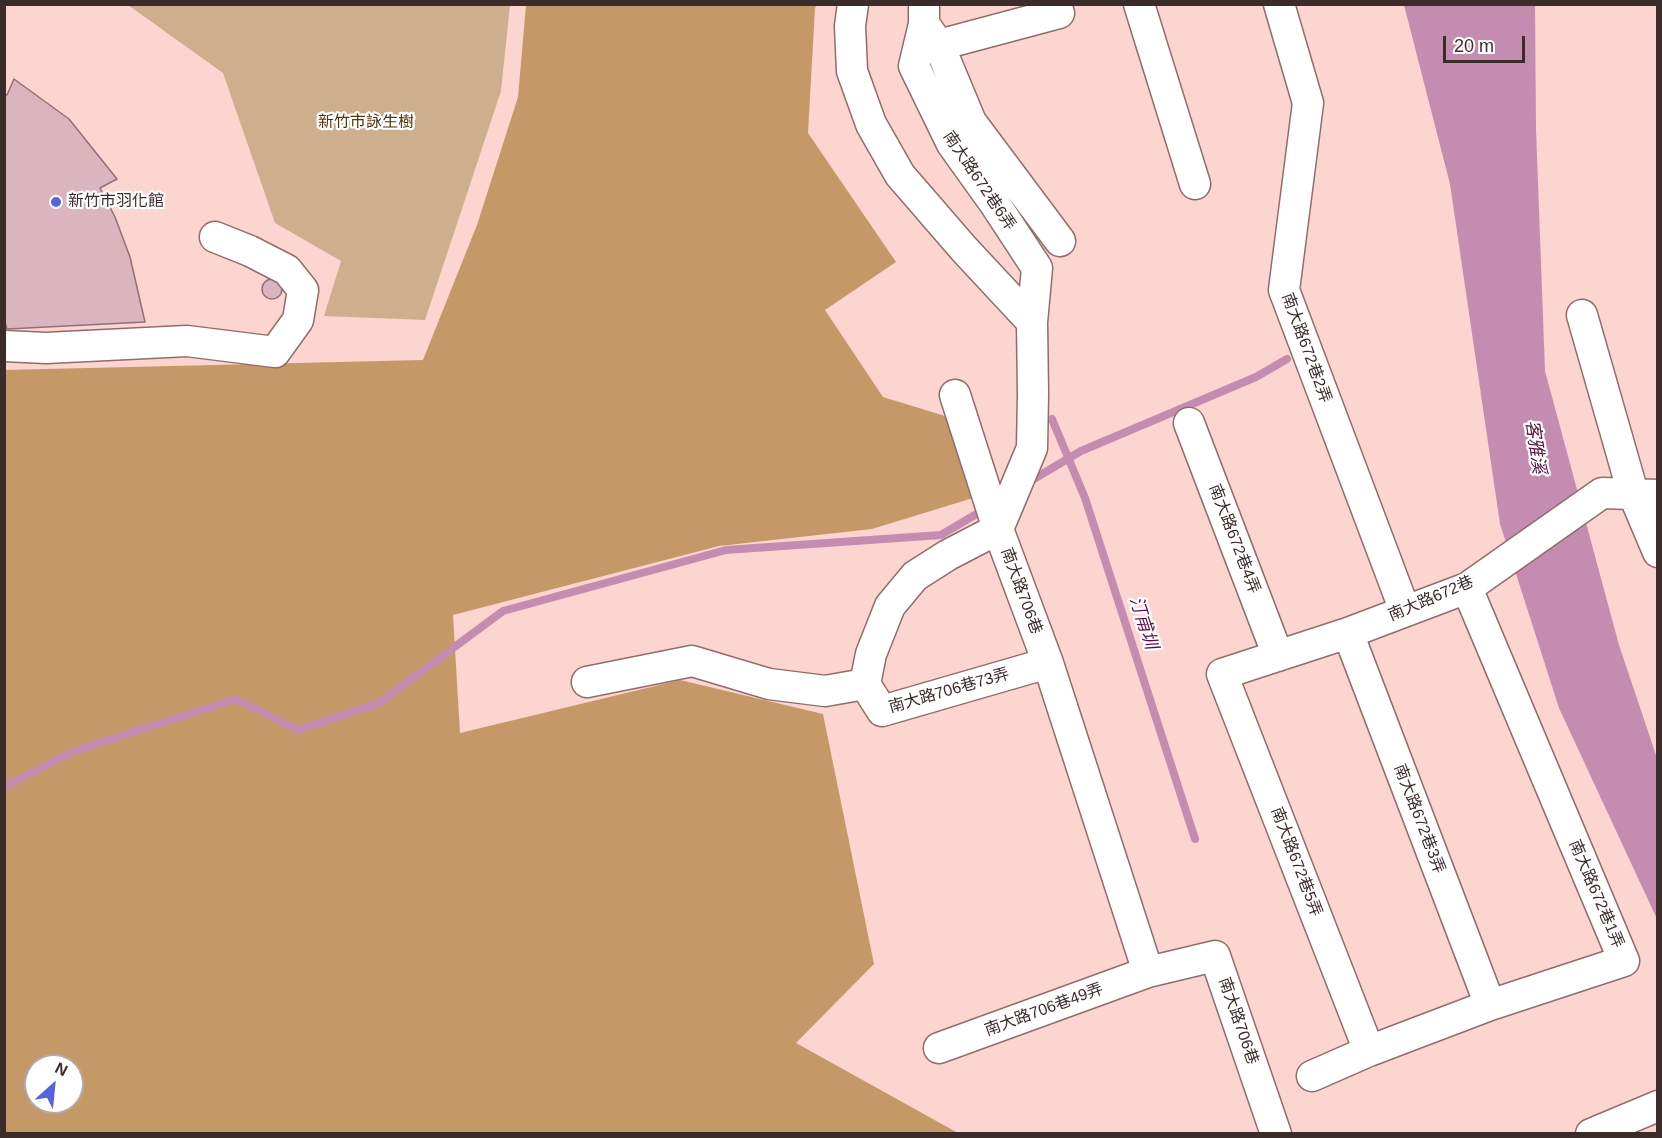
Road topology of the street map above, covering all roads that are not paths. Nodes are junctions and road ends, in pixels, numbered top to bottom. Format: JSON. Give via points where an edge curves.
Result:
{"nodes":[{"id":1,"x":853,"y":4,"type":"edge"},
{"id":2,"x":1139,"y":4,"type":"edge"},
{"id":3,"x":1279,"y":4,"type":"edge"},
{"id":4,"x":1059,"y":14,"type":"dead end"},
{"id":5,"x":929,"y":25,"type":"edge"},
{"id":6,"x":1195,"y":184,"type":"dead end"},
{"id":7,"x":215,"y":237,"type":"dead end"},
{"id":8,"x":1060,"y":241,"type":"dead end"},
{"id":9,"x":1582,"y":315,"type":"dead end"},
{"id":10,"x":1032,"y":322,"type":"junction"},
{"id":11,"x":4,"y":346,"type":"edge"},
{"id":12,"x":956,"y":395,"type":"dead end"},
{"id":13,"x":1189,"y":423,"type":"dead end"},
{"id":14,"x":1645,"y":494,"type":"edge"},
{"id":15,"x":997,"y":526,"type":"junction"},
{"id":16,"x":1658,"y":552,"type":"edge"},
{"id":17,"x":1467,"y":588,"type":"junction"},
{"id":18,"x":1405,"y":611,"type":"junction"},
{"id":19,"x":1348,"y":633,"type":"junction"},
{"id":20,"x":1278,"y":656,"type":"junction"},
{"id":21,"x":1048,"y":663,"type":"junction"},
{"id":22,"x":1222,"y":674,"type":"joint"},
{"id":23,"x":587,"y":682,"type":"dead end"},
{"id":24,"x":865,"y":684,"type":"junction"},
{"id":25,"x":1148,"y":972,"type":"junction"},
{"id":26,"x":1490,"y":1005,"type":"junction"},
{"id":27,"x":939,"y":1048,"type":"dead end"},
{"id":28,"x":1369,"y":1051,"type":"junction"},
{"id":29,"x":1312,"y":1076,"type":"dead end"},
{"id":30,"x":1658,"y":1106,"type":"edge"},
{"id":31,"x":1601,"y":1132,"type":"edge"},
{"id":32,"x":1276,"y":1134,"type":"edge"}],
"edges":[{"from":1,"to":10,"type":"lane","via":[[852,71],[871,124],[900,175]]},
{"from":2,"to":6,"type":"lane"},
{"from":3,"to":18,"type":"lane","name":"南大路672巷2弄","via":[[1308,103],[1284,290]]},
{"from":4,"to":5,"type":"lane"},
{"from":5,"to":8,"type":"lane","via":[[971,122]]},
{"from":5,"to":10,"type":"lane","name":"南大路672巷6弄","via":[[914,66],[952,144],[1037,268]]},
{"from":7,"to":11,"type":"lane","via":[[287,270],[303,290],[298,320],[275,351],[187,341],[46,348]]},
{"from":9,"to":14,"type":"lane"},
{"from":10,"to":15,"type":"lane","name":"南大路706巷","via":[[1032,448]]},
{"from":12,"to":15,"type":"lane"},
{"from":13,"to":20,"type":"lane","name":"南大路672巷4弄"},
{"from":14,"to":16,"type":"lane"},
{"from":14,"to":17,"type":"lane","name":"南大路672巷","via":[[1602,494]]},
{"from":15,"to":21,"type":"lane","name":"南大路706巷"},
{"from":15,"to":24,"type":"lane","via":[[915,576],[890,606],[871,654]]},
{"from":17,"to":18,"type":"lane","name":"南大路672巷"},
{"from":17,"to":26,"type":"lane","name":"南大路672巷1弄","via":[[1624,960]]},
{"from":18,"to":19,"type":"lane","name":"南大路672巷"},
{"from":19,"to":20,"type":"lane","name":"南大路672巷"},
{"from":19,"to":26,"type":"lane","name":"南大路672巷3弄"},
{"from":20,"to":22,"type":"lane","name":"南大路672巷"},
{"from":21,"to":24,"type":"lane","name":"南大路706巷73弄","via":[[882,711]]},
{"from":21,"to":25,"type":"lane","name":"南大路706巷"},
{"from":22,"to":28,"type":"lane","name":"南大路672巷5弄"},
{"from":23,"to":24,"type":"lane","via":[[692,662],[769,684],[825,691]]},
{"from":25,"to":27,"type":"lane","name":"南大路706巷49弄"},
{"from":25,"to":32,"type":"lane","name":"南大路706巷","via":[[1215,956]]},
{"from":26,"to":28,"type":"lane","name":"南大路672巷1弄"},
{"from":28,"to":29,"type":"lane","name":"南大路672巷1弄"},
{"from":30,"to":31,"type":"lane"}]}
